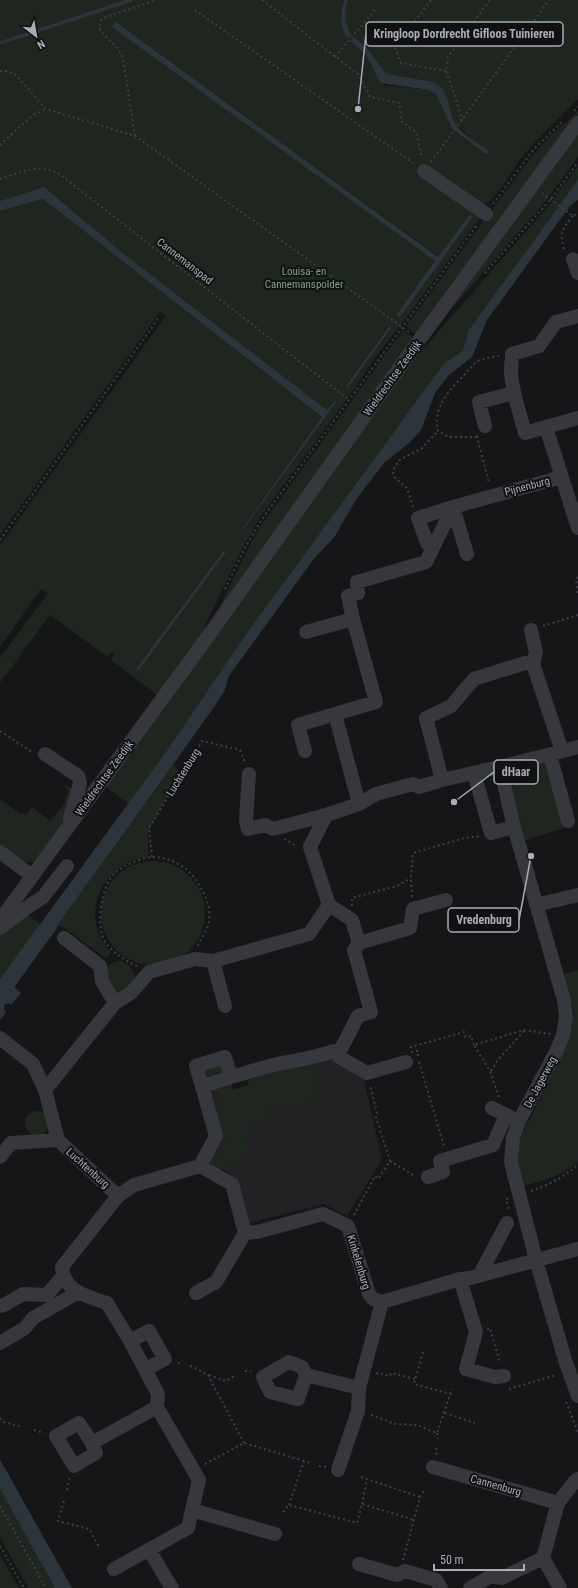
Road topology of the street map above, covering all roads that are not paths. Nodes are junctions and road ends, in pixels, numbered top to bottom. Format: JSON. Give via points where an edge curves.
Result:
{"nodes":[{"id":1,"x":578,"y":123,"type":"edge"},
{"id":2,"x":424,"y":171,"type":"road end"},
{"id":3,"x":486,"y":214,"type":"dead end"},
{"id":4,"x":573,"y":259,"type":"road end"},
{"id":5,"x":578,"y":273,"type":"edge"},
{"id":6,"x":578,"y":316,"type":"edge"},
{"id":7,"x":514,"y":393,"type":"junction"},
{"id":8,"x":578,"y":418,"type":"edge"},
{"id":9,"x":546,"y":427,"type":"junction"},
{"id":10,"x":481,"y":431,"type":"road end"},
{"id":11,"x":562,"y":477,"type":"junction"},
{"id":12,"x":453,"y":507,"type":"junction"},
{"id":13,"x":578,"y":528,"type":"edge"},
{"id":14,"x":433,"y":548,"type":"junction"},
{"id":15,"x":467,"y":554,"type":"dead end"},
{"id":16,"x":353,"y":619,"type":"junction"},
{"id":17,"x":531,"y":630,"type":"road end"},
{"id":18,"x":306,"y":632,"type":"dead end"},
{"id":19,"x":533,"y":664,"type":"junction"},
{"id":20,"x":335,"y":714,"type":"junction"},
{"id":21,"x":578,"y":747,"type":"edge"},
{"id":22,"x":305,"y":751,"type":"dead end"},
{"id":23,"x":556,"y":753,"type":"junction"},
{"id":24,"x":45,"y":754,"type":"road end"},
{"id":25,"x":500,"y":767,"type":"junction"},
{"id":26,"x":474,"y":773,"type":"junction"},
{"id":27,"x":249,"y":774,"type":"road end"},
{"id":28,"x":442,"y":780,"type":"junction"},
{"id":29,"x":359,"y":804,"type":"junction"},
{"id":30,"x":326,"y":815,"type":"junction"},
{"id":31,"x":568,"y":821,"type":"dead end"},
{"id":32,"x":514,"y":827,"type":"junction"},
{"id":33,"x":67,"y":828,"type":"junction"},
{"id":34,"x":0,"y":852,"type":"edge"},
{"id":35,"x":67,"y":866,"type":"dead end"},
{"id":36,"x":32,"y":876,"type":"junction"},
{"id":37,"x":578,"y":895,"type":"edge"},
{"id":38,"x":446,"y":900,"type":"dead end"},
{"id":39,"x":328,"y":905,"type":"junction"},
{"id":40,"x":536,"y":905,"type":"junction"},
{"id":41,"x":0,"y":920,"type":"edge"},
{"id":42,"x":0,"y":928,"type":"edge"},
{"id":43,"x":64,"y":938,"type":"dead end"},
{"id":44,"x":359,"y":943,"type":"junction"},
{"id":45,"x":213,"y":961,"type":"junction"},
{"id":46,"x":115,"y":1003,"type":"junction"},
{"id":47,"x":225,"y":1006,"type":"dead end"},
{"id":48,"x":0,"y":1038,"type":"edge"},
{"id":49,"x":336,"y":1051,"type":"junction"},
{"id":50,"x":406,"y":1062,"type":"dead end"},
{"id":51,"x":231,"y":1077,"type":"junction"},
{"id":52,"x":202,"y":1086,"type":"junction"},
{"id":53,"x":46,"y":1090,"type":"junction"},
{"id":54,"x":519,"y":1121,"type":"junction"},
{"id":55,"x":58,"y":1140,"type":"junction"},
{"id":56,"x":0,"y":1157,"type":"edge"},
{"id":57,"x":200,"y":1166,"type":"junction"},
{"id":58,"x":428,"y":1177,"type":"road end"},
{"id":59,"x":118,"y":1196,"type":"junction"},
{"id":60,"x":507,"y":1222,"type":"dead end"},
{"id":61,"x":246,"y":1233,"type":"junction"},
{"id":62,"x":578,"y":1249,"type":"edge"},
{"id":63,"x":536,"y":1260,"type":"junction"},
{"id":64,"x":63,"y":1276,"type":"junction"},
{"id":65,"x":479,"y":1276,"type":"junction"},
{"id":66,"x":460,"y":1279,"type":"junction"},
{"id":67,"x":77,"y":1293,"type":"junction"},
{"id":68,"x":196,"y":1293,"type":"dead end"},
{"id":69,"x":382,"y":1302,"type":"junction"},
{"id":70,"x":0,"y":1306,"type":"edge"},
{"id":71,"x":130,"y":1341,"type":"junction"},
{"id":72,"x":0,"y":1343,"type":"edge"},
{"id":73,"x":146,"y":1369,"type":"junction"},
{"id":74,"x":306,"y":1375,"type":"dead end"},
{"id":75,"x":504,"y":1376,"type":"road end"},
{"id":76,"x":359,"y":1388,"type":"junction"},
{"id":77,"x":578,"y":1396,"type":"edge"},
{"id":78,"x":157,"y":1407,"type":"junction"},
{"id":79,"x":92,"y":1443,"type":"dead end"},
{"id":80,"x":433,"y":1467,"type":"dead end"},
{"id":81,"x":338,"y":1470,"type":"dead end"},
{"id":82,"x":578,"y":1479,"type":"edge"},
{"id":83,"x":558,"y":1503,"type":"junction"},
{"id":84,"x":192,"y":1510,"type":"junction"},
{"id":85,"x":275,"y":1534,"type":"dead end"},
{"id":86,"x":149,"y":1550,"type":"junction"},
{"id":87,"x":543,"y":1558,"type":"junction"},
{"id":88,"x":359,"y":1564,"type":"dead end"},
{"id":89,"x":114,"y":1569,"type":"dead end"},
{"id":90,"x":172,"y":1588,"type":"edge"},
{"id":91,"x":441,"y":1588,"type":"edge"},
{"id":92,"x":470,"y":1588,"type":"edge"},
{"id":93,"x":560,"y":1588,"type":"edge"}],
"edges":[{"from":1,"to":33,"type":"street","name":"Wieldrechtse Zeedijk"},
{"from":2,"to":3,"type":"street"},
{"from":4,"to":5,"type":"street"},
{"from":6,"to":7,"type":"street","via":[[556,322],[539,346],[512,354]]},
{"from":7,"to":9,"type":"street","via":[[525,433]]},
{"from":7,"to":10,"type":"street","via":[[480,402]]},
{"from":8,"to":9,"type":"street"},
{"from":9,"to":11,"type":"street","name":"Pijnenburg"},
{"from":11,"to":12,"type":"street","name":"Pijnenburg"},
{"from":11,"to":13,"type":"street","name":"Pijnenburg"},
{"from":12,"to":14,"type":"street"},
{"from":12,"to":14,"type":"street","name":"Pijnenburg","via":[[418,518],[427,543]]},
{"from":12,"to":15,"type":"street"},
{"from":14,"to":16,"type":"street","via":[[426,562],[357,582],[358,593],[348,596]]},
{"from":16,"to":18,"type":"street"},
{"from":16,"to":20,"type":"street","via":[[376,702]]},
{"from":17,"to":19,"type":"street","via":[[536,652]]},
{"from":19,"to":23,"type":"street"},
{"from":19,"to":28,"type":"street","via":[[525,663],[474,679],[451,706],[426,718]]},
{"from":20,"to":22,"type":"street","via":[[298,724]]},
{"from":20,"to":29,"type":"street"},
{"from":21,"to":23,"type":"street"},
{"from":23,"to":25,"type":"street"},
{"from":23,"to":31,"type":"street"},
{"from":24,"to":33,"type":"street","via":[[78,776],[80,782]]},
{"from":25,"to":26,"type":"street"},
{"from":25,"to":32,"type":"street","name":"De Jagerweg"},
{"from":26,"to":28,"type":"street"},
{"from":26,"to":32,"type":"street","via":[[491,833]]},
{"from":27,"to":30,"type":"street","via":[[246,821],[248,829],[265,824],[272,829]]},
{"from":28,"to":29,"type":"street","via":[[419,787],[413,784],[376,794]]},
{"from":29,"to":30,"type":"street"},
{"from":30,"to":39,"type":"street","via":[[310,847]]},
{"from":32,"to":40,"type":"street","name":"De Jagerweg"},
{"from":33,"to":36,"type":"street","name":"Wieldrechtse Zeedijk"},
{"from":34,"to":36,"type":"street"},
{"from":35,"to":42,"type":"street","via":[[44,897]]},
{"from":36,"to":41,"type":"street","name":"Wieldrechtse Zeedijk"},
{"from":37,"to":40,"type":"street"},
{"from":38,"to":44,"type":"street","via":[[413,909],[410,928]]},
{"from":39,"to":44,"type":"street","via":[[352,920]]},
{"from":39,"to":45,"type":"street","via":[[309,934]]},
{"from":40,"to":54,"type":"street","name":"De Jagerweg","via":[[564,1000],[566,1016],[557,1050]]},
{"from":43,"to":46,"type":"street","via":[[100,966],[102,981]]},
{"from":44,"to":49,"type":"street","via":[[354,950],[371,1012],[358,1016],[342,1049]]},
{"from":45,"to":46,"type":"street","via":[[195,959],[149,972],[132,992]]},
{"from":45,"to":47,"type":"street"},
{"from":46,"to":53,"type":"street"},
{"from":48,"to":53,"type":"street","name":"Luchtenburg","via":[[33,1064]]},
{"from":49,"to":50,"type":"street","via":[[339,1057],[367,1073]]},
{"from":49,"to":51,"type":"street"},
{"from":51,"to":52,"type":"street"},
{"from":51,"to":52,"type":"street","via":[[225,1057],[210,1061],[196,1066]]},
{"from":52,"to":57,"type":"street","via":[[216,1136]]},
{"from":53,"to":55,"type":"street","name":"Luchtenburg"},
{"from":54,"to":58,"type":"street","via":[[499,1111],[493,1145],[440,1162],[443,1172]]},
{"from":54,"to":63,"type":"street","name":"De Jagerweg","via":[[513,1138],[511,1162]]},
{"from":55,"to":56,"type":"street","name":"Luchtenburg","via":[[11,1143]]},
{"from":55,"to":59,"type":"street","name":"Luchtenburg"},
{"from":57,"to":59,"type":"street","via":[[134,1185]]},
{"from":57,"to":61,"type":"street","via":[[232,1184]]},
{"from":59,"to":64,"type":"street","via":[[62,1266]]},
{"from":60,"to":65,"type":"street"},
{"from":61,"to":68,"type":"street","via":[[216,1282]]},
{"from":61,"to":69,"type":"street","name":"Kinkelenburg","via":[[323,1214],[348,1226],[369,1294],[373,1299]]},
{"from":62,"to":63,"type":"street"},
{"from":63,"to":65,"type":"street"},
{"from":63,"to":77,"type":"street","name":"De Jagerweg"},
{"from":64,"to":67,"type":"street"},
{"from":64,"to":70,"type":"street","via":[[47,1295],[23,1294]]},
{"from":65,"to":66,"type":"street"},
{"from":66,"to":69,"type":"street"},
{"from":66,"to":75,"type":"street","via":[[476,1332],[466,1369],[495,1377]]},
{"from":67,"to":71,"type":"street","via":[[107,1303]]},
{"from":67,"to":72,"type":"street","via":[[33,1318],[25,1328]]},
{"from":69,"to":76,"type":"street"},
{"from":71,"to":73,"type":"street"},
{"from":71,"to":73,"type":"street","via":[[149,1331],[165,1359]]},
{"from":73,"to":78,"type":"street","via":[[158,1394]]},
{"from":74,"to":76,"type":"street"},
{"from":76,"to":81,"type":"street","via":[[358,1411]]},
{"from":78,"to":79,"type":"street"},
{"from":78,"to":84,"type":"street","via":[[196,1475]]},
{"from":80,"to":83,"type":"street","name":"Cannenburg"},
{"from":82,"to":83,"type":"street"},
{"from":83,"to":87,"type":"street"},
{"from":84,"to":85,"type":"street"},
{"from":84,"to":86,"type":"street","via":[[188,1528]]},
{"from":86,"to":89,"type":"street"},
{"from":86,"to":90,"type":"street"},
{"from":87,"to":92,"type":"street","via":[[502,1578],[491,1576]]},
{"from":87,"to":93,"type":"street"},
{"from":88,"to":91,"type":"street","via":[[398,1575],[405,1571],[436,1580]]}]}
